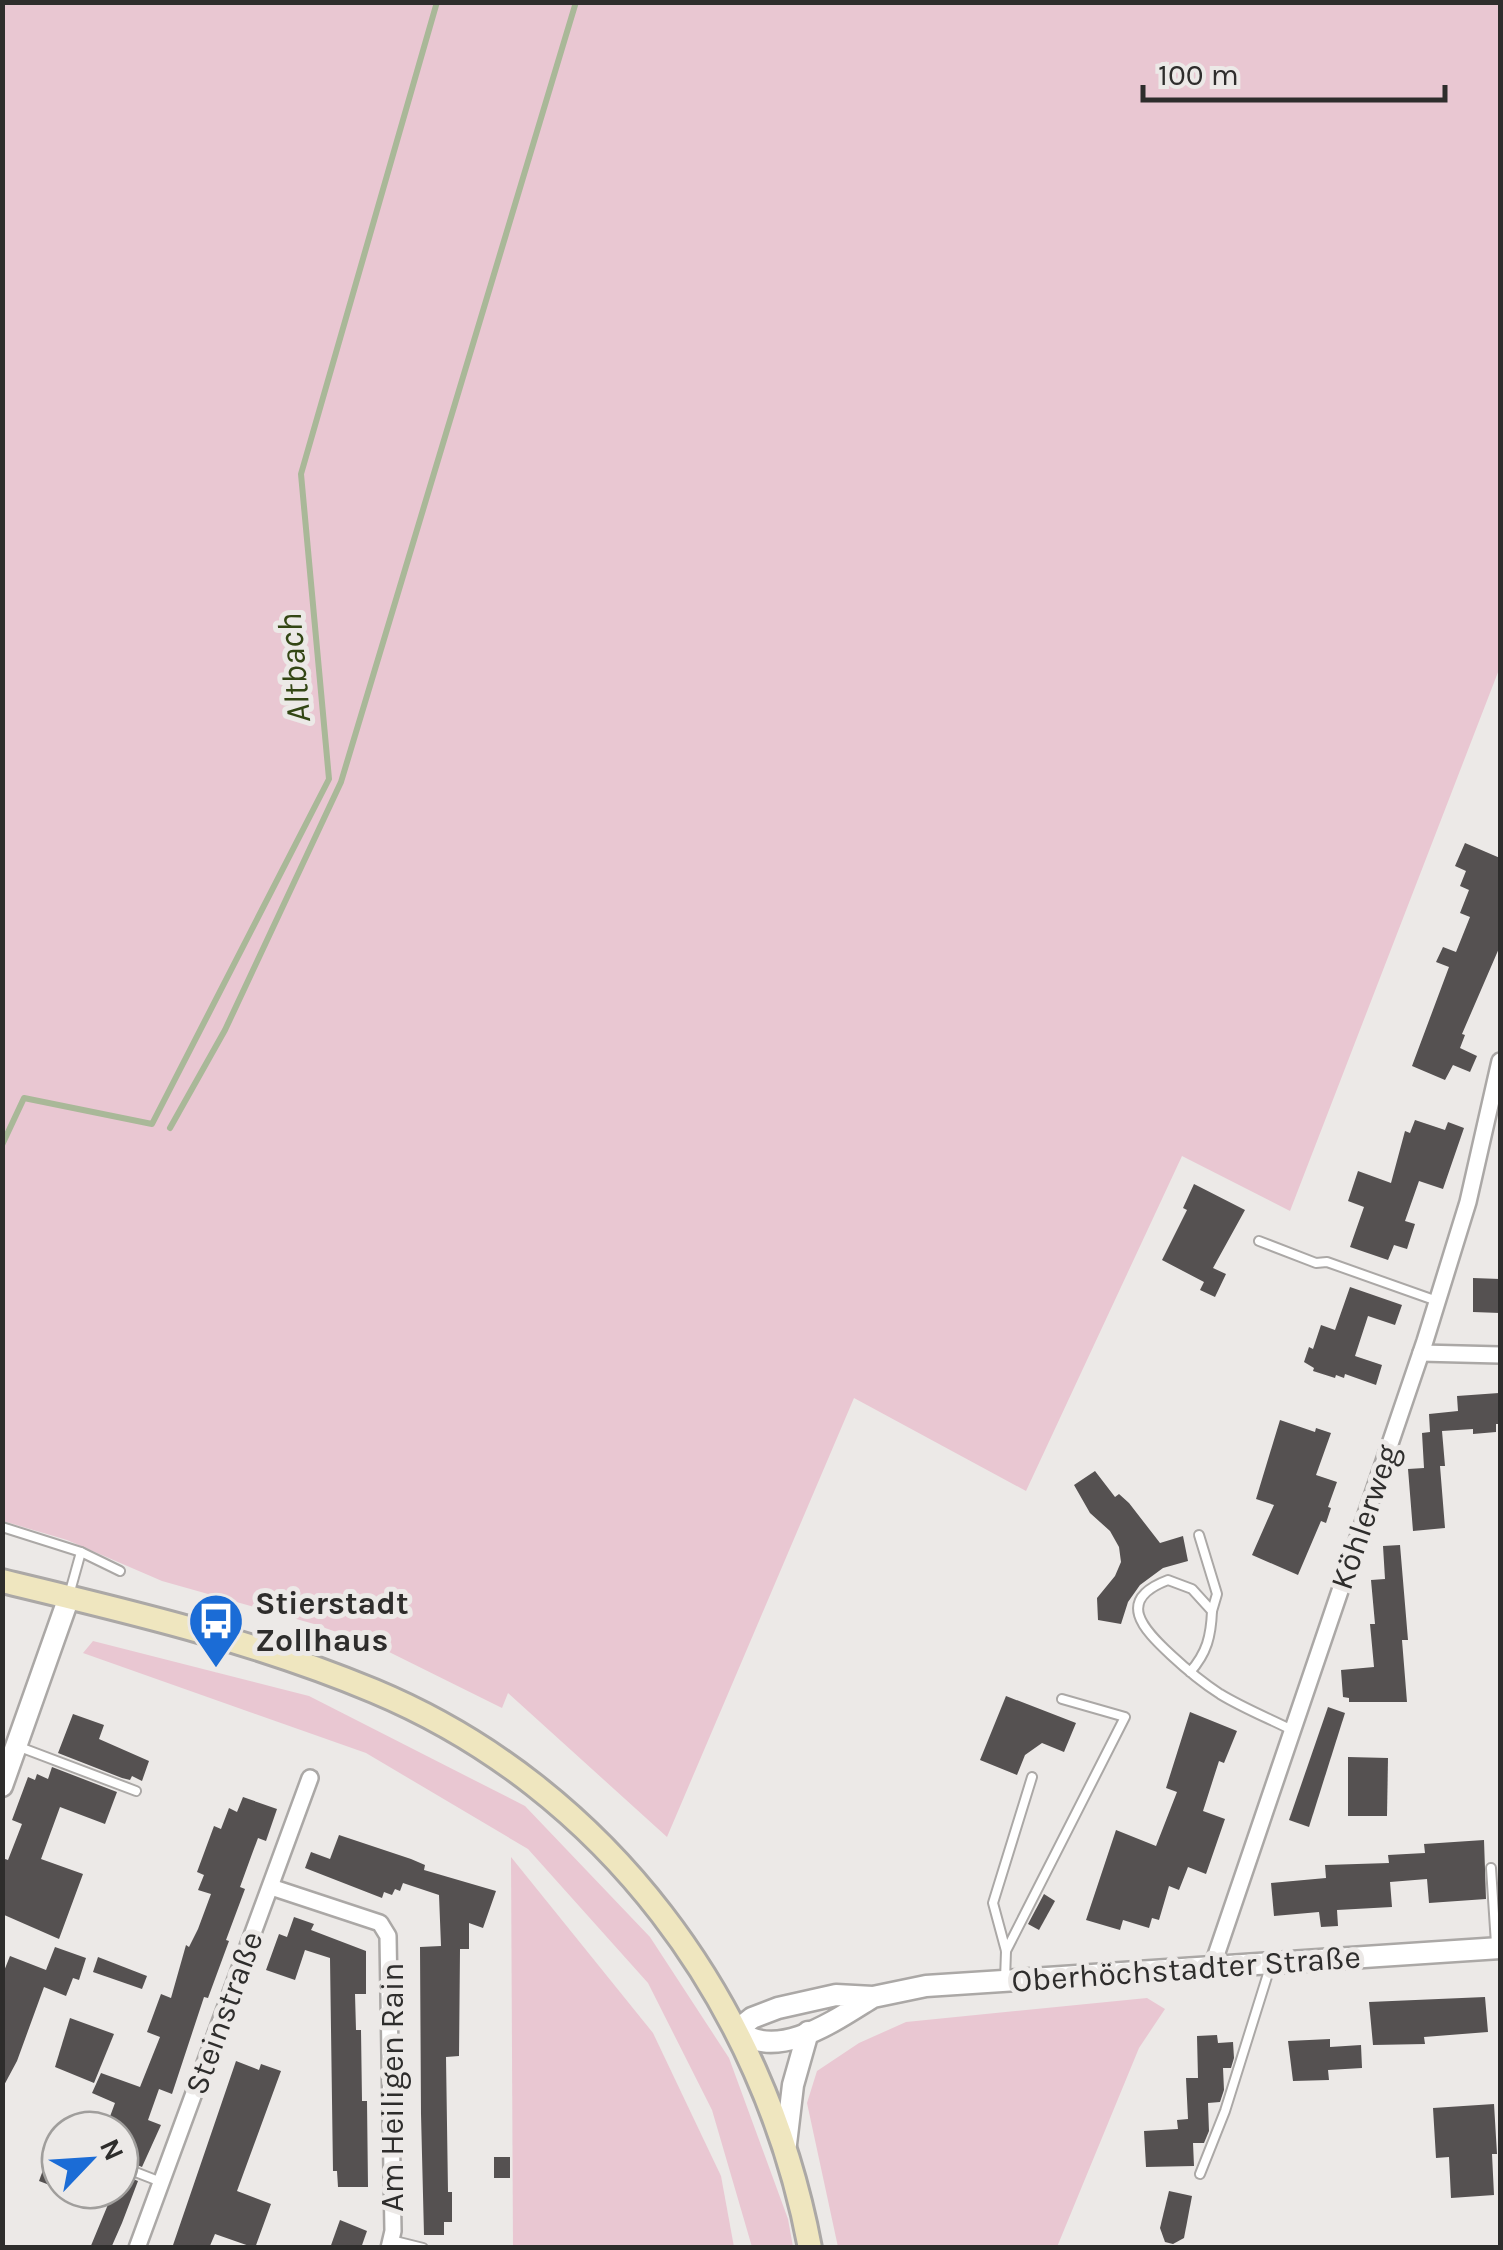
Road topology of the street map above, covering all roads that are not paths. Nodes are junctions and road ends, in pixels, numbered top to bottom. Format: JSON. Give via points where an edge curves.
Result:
{"nodes":[{"id":1,"x":1500,"y":1061,"type":"edge"},
{"id":2,"x":1258,"y":1241,"type":"dead end"},
{"id":3,"x":1438,"y":1301,"type":"junction"},
{"id":4,"x":1421,"y":1353,"type":"junction"},
{"id":5,"x":1500,"y":1355,"type":"edge"},
{"id":6,"x":2,"y":1528,"type":"edge"},
{"id":7,"x":1199,"y":1535,"type":"dead end"},
{"id":8,"x":81,"y":1552,"type":"junction"},
{"id":9,"x":120,"y":1571,"type":"dead end"},
{"id":10,"x":2,"y":1581,"type":"edge"},
{"id":11,"x":68,"y":1597,"type":"junction"},
{"id":12,"x":1212,"y":1611,"type":"junction"},
{"id":13,"x":1190,"y":1672,"type":"junction"},
{"id":14,"x":1062,"y":1699,"type":"dead end"},
{"id":15,"x":1292,"y":1730,"type":"junction"},
{"id":16,"x":17,"y":1746,"type":"junction"},
{"id":17,"x":310,"y":1778,"type":"dead end"},
{"id":18,"x":1032,"y":1778,"type":"dead end"},
{"id":19,"x":2,"y":1786,"type":"edge"},
{"id":20,"x":136,"y":1792,"type":"dead end"},
{"id":21,"x":1491,"y":1868,"type":"dead end"},
{"id":22,"x":270,"y":1887,"type":"junction"},
{"id":23,"x":1499,"y":1948,"type":"edge"},
{"id":24,"x":1006,"y":1951,"type":"junction"},
{"id":25,"x":1271,"y":1964,"type":"junction"},
{"id":26,"x":1212,"y":1968,"type":"junction"},
{"id":27,"x":1005,"y":1980,"type":"junction"},
{"id":28,"x":873,"y":1997,"type":"junction"},
{"id":29,"x":737,"y":2030,"type":"junction"},
{"id":30,"x":808,"y":2032,"type":"junction"},
{"id":31,"x":786,"y":2144,"type":"junction"},
{"id":32,"x":140,"y":2174,"type":"edge"},
{"id":33,"x":1200,"y":2174,"type":"dead end"},
{"id":34,"x":161,"y":2182,"type":"junction"},
{"id":35,"x":390,"y":2244,"type":"edge"},
{"id":36,"x":137,"y":2248,"type":"edge"},
{"id":37,"x":422,"y":2248,"type":"edge"},
{"id":38,"x":810,"y":2248,"type":"edge"}],
"edges":[{"from":1,"to":3,"type":"street","name":"Köhlerweg"},
{"from":2,"to":3,"type":"lane"},
{"from":3,"to":4,"type":"street","name":"Köhlerweg"},
{"from":4,"to":5,"type":"street"},
{"from":4,"to":15,"type":"street","name":"Köhlerweg"},
{"from":6,"to":8,"type":"lane"},
{"from":7,"to":12,"type":"lane","via":[[1217,1594]]},
{"from":8,"to":9,"type":"lane"},
{"from":8,"to":11,"type":"lane"},
{"from":10,"to":11,"type":"main road"},
{"from":11,"to":16,"type":"street"},
{"from":11,"to":29,"type":"main road","via":[[329,1674],[410,1708],[499,1760],[580,1825],[652,1900]]},
{"from":12,"to":13,"type":"lane","via":[[1208,1643]]},
{"from":12,"to":13,"type":"lane","via":[[1192,1588],[1168,1580],[1138,1605],[1146,1632]]},
{"from":13,"to":15,"type":"lane"},
{"from":14,"to":24,"type":"lane","via":[[1125,1717]]},
{"from":15,"to":26,"type":"street","name":"Köhlerweg"},
{"from":16,"to":19,"type":"street"},
{"from":16,"to":20,"type":"lane"},
{"from":17,"to":22,"type":"street","name":"Steinstraße"},
{"from":18,"to":24,"type":"lane","via":[[993,1903]]},
{"from":21,"to":23,"type":"lane"},
{"from":22,"to":34,"type":"street","name":"Steinstraße"},
{"from":22,"to":35,"type":"street","name":"Am Heiligen Rain","via":[[380,1923],[388,1936]]},
{"from":23,"to":25,"type":"street","name":"Oberhöchstadter Straße"},
{"from":24,"to":27,"type":"lane"},
{"from":25,"to":26,"type":"street","name":"Oberhöchstadter Straße"},
{"from":25,"to":33,"type":"lane"},
{"from":26,"to":27,"type":"street","name":"Oberhöchstadter Straße"},
{"from":27,"to":28,"type":"street","name":"Oberhöchstadter Straße"},
{"from":28,"to":29,"type":"street","name":"Oberhöchstadter Straße","via":[[836,1995],[778,2008]]},
{"from":28,"to":30,"type":"street","name":"Oberhöchstadter Straße"},
{"from":29,"to":30,"type":"street","name":"Oberhöchstadter Straße","via":[[761,2043]]},
{"from":29,"to":31,"type":"main road"},
{"from":30,"to":31,"type":"street"},
{"from":31,"to":38,"type":"main road"},
{"from":32,"to":34,"type":"lane"},
{"from":34,"to":36,"type":"street","name":"Steinstraße"},
{"from":35,"to":37,"type":"lane"}]}
